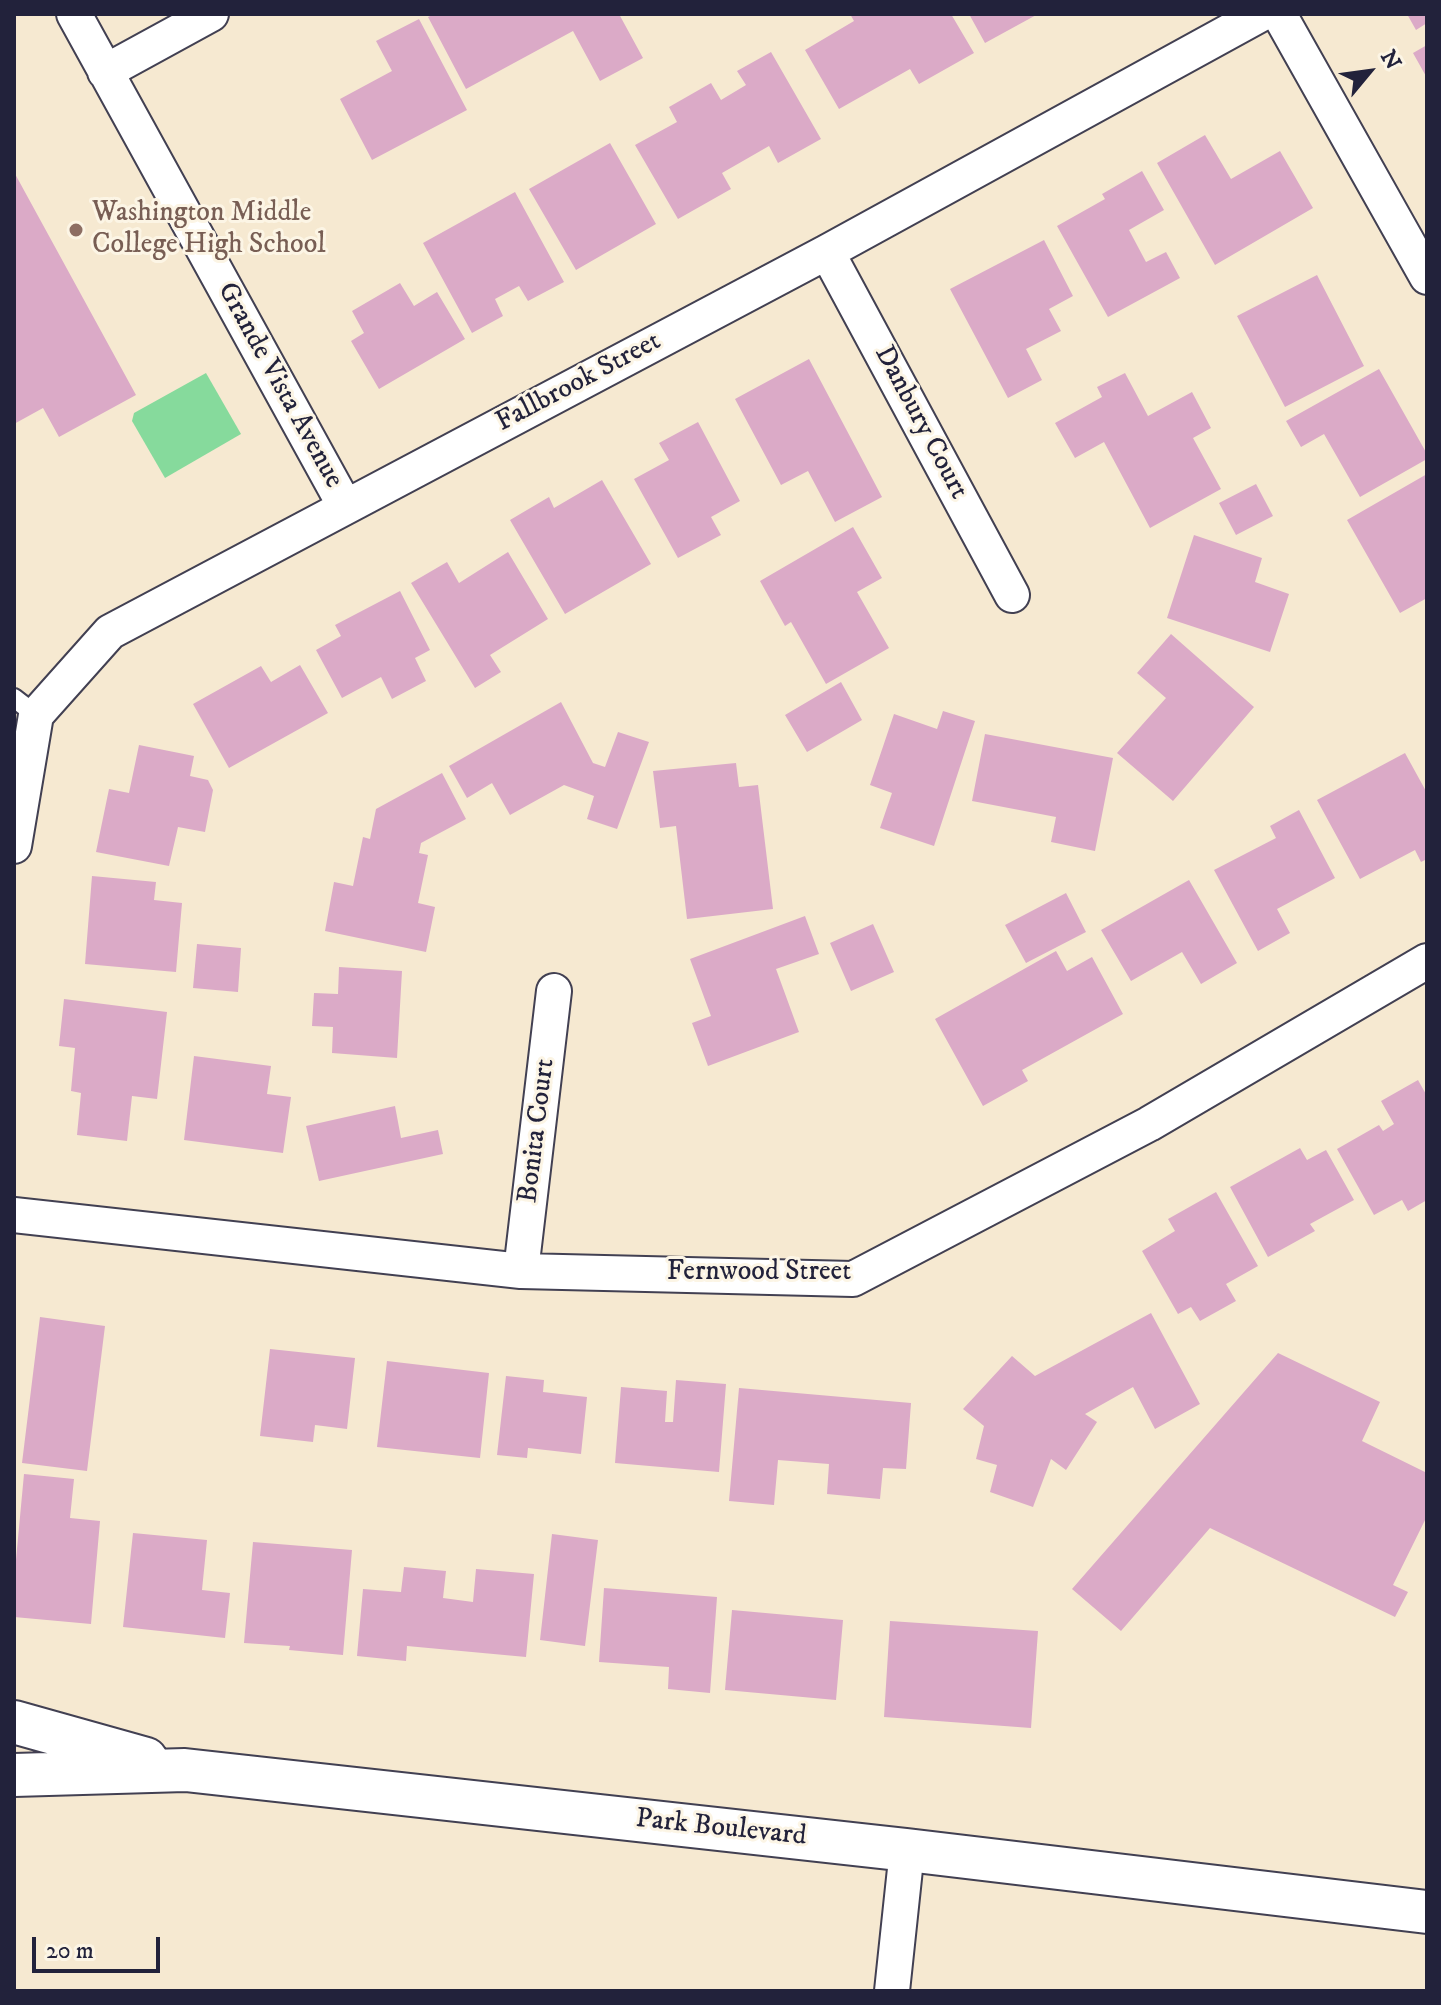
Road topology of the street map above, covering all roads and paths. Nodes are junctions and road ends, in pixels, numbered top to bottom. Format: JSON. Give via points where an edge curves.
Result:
{"nodes":[{"id":1,"x":74,"y":14,"type":"edge"},
{"id":2,"x":211,"y":14,"type":"edge"},
{"id":3,"x":1261,"y":14,"type":"edge"},
{"id":4,"x":1279,"y":14,"type":"edge"},
{"id":5,"x":105,"y":72,"type":"junction"},
{"id":6,"x":827,"y":252,"type":"junction"},
{"id":7,"x":1427,"y":277,"type":"edge"},
{"id":8,"x":345,"y":506,"type":"junction"},
{"id":9,"x":1012,"y":595,"type":"dead end"},
{"id":10,"x":25,"y":707,"type":"edge"},
{"id":11,"x":14,"y":846,"type":"edge"},
{"id":12,"x":1427,"y":961,"type":"edge"},
{"id":13,"x":554,"y":991,"type":"dead end"},
{"id":14,"x":14,"y":1215,"type":"edge"},
{"id":15,"x":521,"y":1271,"type":"junction"},
{"id":16,"x":14,"y":1722,"type":"edge"},
{"id":17,"x":185,"y":1770,"type":"junction"},
{"id":18,"x":14,"y":1775,"type":"edge"},
{"id":19,"x":907,"y":1850,"type":"junction"},
{"id":20,"x":1427,"y":1912,"type":"edge"},
{"id":21,"x":892,"y":1991,"type":"edge"}],
"edges":[{"from":1,"to":5,"type":"street","name":"Grande Vista Avenue"},
{"from":2,"to":5,"type":"street"},
{"from":3,"to":6,"type":"street","name":"Fallbrook Street"},
{"from":4,"to":7,"type":"street"},
{"from":5,"to":8,"type":"street","name":"Grande Vista Avenue"},
{"from":6,"to":8,"type":"street","name":"Fallbrook Street"},
{"from":6,"to":9,"type":"street","name":"Danbury Court"},
{"from":8,"to":10,"type":"street","name":"Fallbrook Street","via":[[110,632]]},
{"from":10,"to":11,"type":"street","name":"Fallbrook Street"},
{"from":12,"to":15,"type":"street","name":"Fernwood Street","via":[[1149,1124],[853,1279]]},
{"from":13,"to":15,"type":"street","name":"Bonita Court"},
{"from":14,"to":15,"type":"street","name":"Fernwood Street"},
{"from":16,"to":17,"type":"street"},
{"from":17,"to":18,"type":"street","name":"Park Boulevard"},
{"from":17,"to":19,"type":"street","name":"Park Boulevard"},
{"from":19,"to":20,"type":"street","name":"Park Boulevard"},
{"from":19,"to":21,"type":"street"}]}
